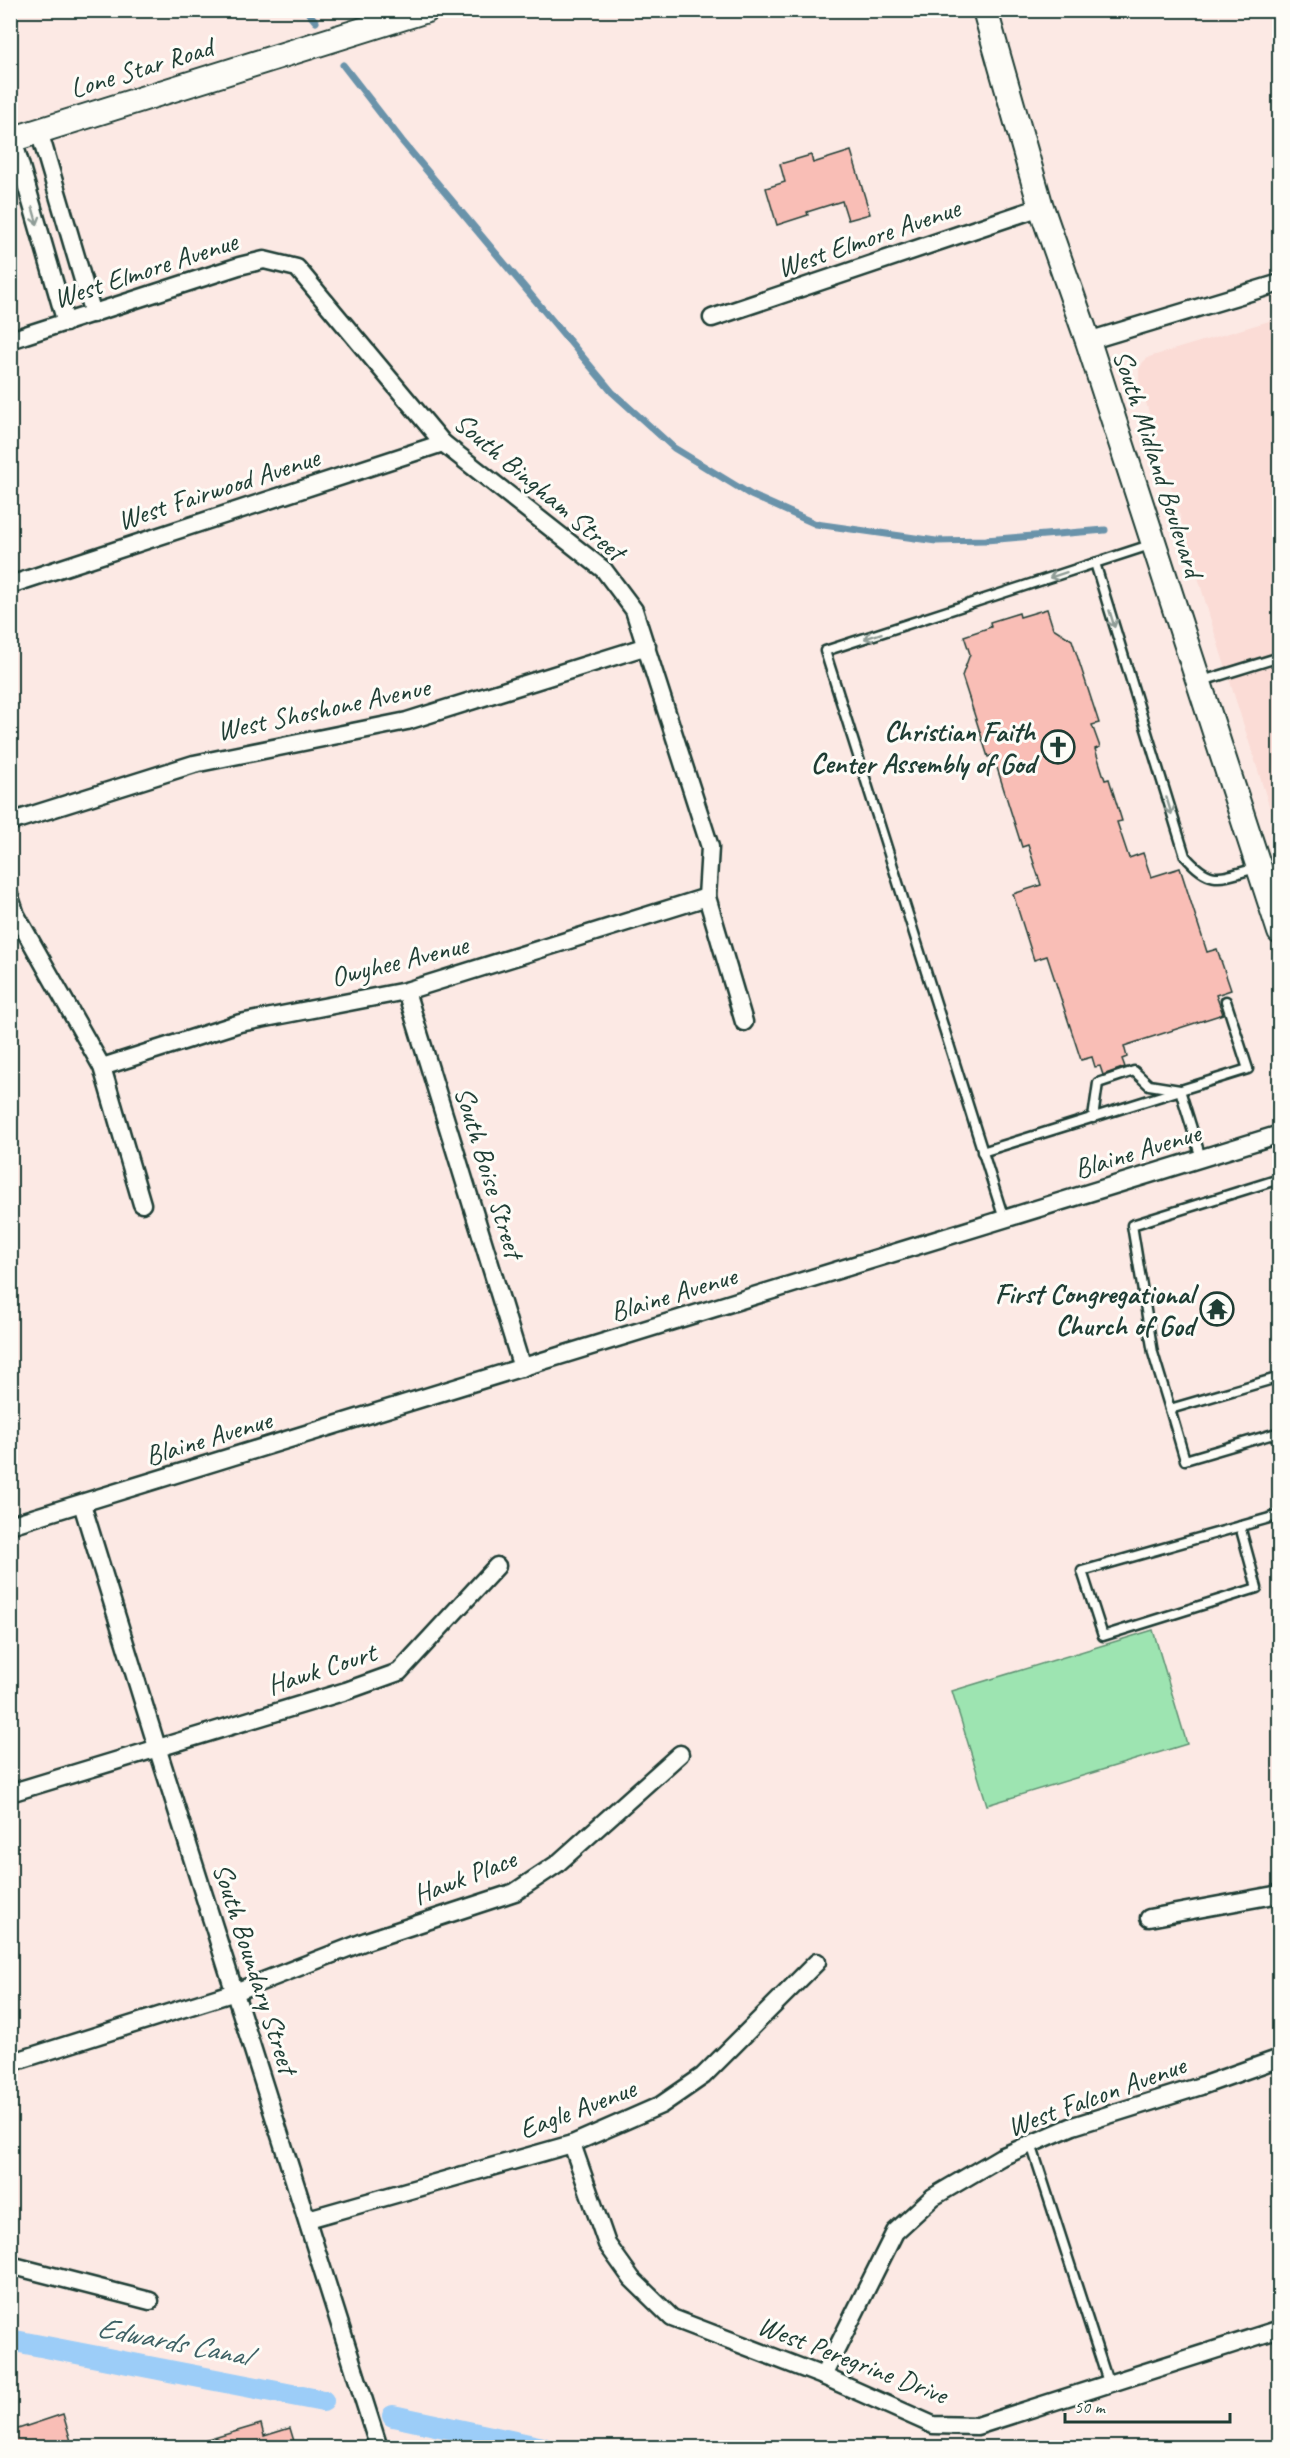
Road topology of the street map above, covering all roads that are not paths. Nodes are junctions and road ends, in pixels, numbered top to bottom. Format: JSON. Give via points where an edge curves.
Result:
{"nodes":[{"id":1,"x":427,"y":10,"type":"edge"},
{"id":2,"x":985,"y":10,"type":"edge"},
{"id":3,"x":39,"y":131,"type":"junction"},
{"id":4,"x":12,"y":140,"type":"edge"},
{"id":5,"x":1041,"y":207,"type":"junction"},
{"id":6,"x":297,"y":268,"type":"joint"},
{"id":7,"x":1280,"y":283,"type":"edge"},
{"id":8,"x":93,"y":314,"type":"junction"},
{"id":9,"x":712,"y":318,"type":"dead end"},
{"id":10,"x":66,"y":323,"type":"junction"},
{"id":11,"x":10,"y":340,"type":"edge"},
{"id":12,"x":1088,"y":341,"type":"junction"},
{"id":13,"x":443,"y":443,"type":"junction"},
{"id":14,"x":1154,"y":544,"type":"junction"},
{"id":15,"x":1095,"y":563,"type":"junction"},
{"id":16,"x":10,"y":585,"type":"edge"},
{"id":17,"x":647,"y":646,"type":"junction"},
{"id":18,"x":1280,"y":657,"type":"edge"},
{"id":19,"x":1198,"y":682,"type":"junction"},
{"id":20,"x":10,"y":822,"type":"edge"},
{"id":21,"x":1258,"y":867,"type":"junction"},
{"id":22,"x":10,"y":897,"type":"edge"},
{"id":23,"x":707,"y":897,"type":"junction"},
{"id":24,"x":1280,"y":932,"type":"edge"},
{"id":25,"x":406,"y":991,"type":"junction"},
{"id":26,"x":1226,"y":1001,"type":"dead end"},
{"id":27,"x":744,"y":1022,"type":"dead end"},
{"id":28,"x":102,"y":1067,"type":"junction"},
{"id":29,"x":1180,"y":1090,"type":"junction"},
{"id":30,"x":1093,"y":1118,"type":"junction"},
{"id":31,"x":1280,"y":1134,"type":"edge"},
{"id":32,"x":982,"y":1152,"type":"junction"},
{"id":33,"x":1201,"y":1158,"type":"junction"},
{"id":34,"x":1280,"y":1191,"type":"edge"},
{"id":35,"x":142,"y":1204,"type":"dead end"},
{"id":36,"x":1004,"y":1220,"type":"junction"},
{"id":37,"x":522,"y":1368,"type":"junction"},
{"id":38,"x":1280,"y":1377,"type":"edge"},
{"id":39,"x":1170,"y":1409,"type":"junction"},
{"id":40,"x":1280,"y":1432,"type":"edge"},
{"id":41,"x":82,"y":1504,"type":"junction"},
{"id":42,"x":1280,"y":1515,"type":"edge"},
{"id":43,"x":10,"y":1525,"type":"edge"},
{"id":44,"x":1240,"y":1526,"type":"junction"},
{"id":45,"x":497,"y":1566,"type":"dead end"},
{"id":46,"x":157,"y":1747,"type":"junction"},
{"id":47,"x":680,"y":1754,"type":"dead end"},
{"id":48,"x":10,"y":1793,"type":"edge"},
{"id":49,"x":1278,"y":1899,"type":"edge"},
{"id":50,"x":1149,"y":1918,"type":"dead end"},
{"id":51,"x":817,"y":1962,"type":"dead end"},
{"id":52,"x":235,"y":1992,"type":"junction"},
{"id":53,"x":1280,"y":2058,"type":"edge"},
{"id":54,"x":10,"y":2062,"type":"edge"},
{"id":55,"x":572,"y":2144,"type":"junction"},
{"id":56,"x":1031,"y":2144,"type":"junction"},
{"id":57,"x":308,"y":2218,"type":"junction"},
{"id":58,"x":10,"y":2265,"type":"edge"},
{"id":59,"x":150,"y":2301,"type":"dead end"},
{"id":60,"x":1280,"y":2329,"type":"edge"},
{"id":61,"x":823,"y":2376,"type":"junction"},
{"id":62,"x":1109,"y":2385,"type":"junction"},
{"id":63,"x":379,"y":2448,"type":"edge"}],
"edges":[{"from":1,"to":3,"type":"main road","name":"Lone Star Road"},
{"from":2,"to":5,"type":"main road","name":"South Midland Boulevard"},
{"from":3,"to":4,"type":"main road","name":"Lone Star Road"},
{"from":3,"to":8,"type":"street"},
{"from":4,"to":10,"type":"street","one_way":true},
{"from":5,"to":9,"type":"street","name":"West Elmore Avenue"},
{"from":5,"to":12,"type":"main road","name":"South Midland Boulevard"},
{"from":6,"to":8,"type":"street","name":"West Elmore Avenue","via":[[264,260]]},
{"from":6,"to":13,"type":"street","name":"South Bingham Street"},
{"from":7,"to":12,"type":"street"},
{"from":8,"to":10,"type":"street","name":"West Elmore Avenue"},
{"from":10,"to":11,"type":"street","name":"West Elmore Avenue"},
{"from":12,"to":14,"type":"main road","name":"South Midland Boulevard"},
{"from":13,"to":16,"type":"street","name":"West Fairwood Avenue"},
{"from":13,"to":17,"type":"street","name":"South Bingham Street","via":[[604,570],[634,610]]},
{"from":14,"to":15,"type":"lane"},
{"from":14,"to":19,"type":"main road","name":"South Midland Boulevard"},
{"from":15,"to":21,"type":"lane","one_way":true,"via":[[1185,856],[1199,872],[1215,877]]},
{"from":15,"to":32,"type":"lane","one_way":true,"via":[[825,651]]},
{"from":17,"to":20,"type":"street","name":"West Shoshone Avenue","via":[[407,721],[194,764]]},
{"from":17,"to":23,"type":"street","name":"South Bingham Street","via":[[710,847]]},
{"from":18,"to":19,"type":"lane"},
{"from":19,"to":21,"type":"main road","name":"South Midland Boulevard"},
{"from":21,"to":24,"type":"main road","name":"South Midland Boulevard"},
{"from":22,"to":28,"type":"street","via":[[16,915]]},
{"from":23,"to":25,"type":"street","name":"Owyhee Avenue"},
{"from":23,"to":27,"type":"street","name":"South Bingham Street"},
{"from":25,"to":28,"type":"street","name":"Owyhee Avenue","via":[[240,1023]]},
{"from":25,"to":37,"type":"street","name":"South Boise Street"},
{"from":26,"to":29,"type":"lane","via":[[1248,1069]]},
{"from":28,"to":35,"type":"street"},
{"from":29,"to":30,"type":"lane"},
{"from":29,"to":30,"type":"lane","via":[[1149,1085],[1134,1071],[1098,1083]]},
{"from":29,"to":33,"type":"lane"},
{"from":30,"to":32,"type":"lane"},
{"from":31,"to":33,"type":"street","name":"Blaine Avenue"},
{"from":32,"to":36,"type":"lane"},
{"from":33,"to":36,"type":"street","name":"Blaine Avenue"},
{"from":34,"to":39,"type":"lane","via":[[1276,1180],[1132,1225],[1153,1353]]},
{"from":36,"to":37,"type":"street","name":"Blaine Avenue"},
{"from":37,"to":41,"type":"street","name":"Blaine Avenue"},
{"from":38,"to":39,"type":"lane"},
{"from":39,"to":40,"type":"lane","via":[[1185,1460]]},
{"from":41,"to":43,"type":"street","name":"Blaine Avenue"},
{"from":41,"to":46,"type":"street","name":"South Boundary Street"},
{"from":42,"to":44,"type":"lane"},
{"from":44,"to":44,"type":"lane","via":[[1082,1571],[1103,1636],[1257,1588]]},
{"from":45,"to":46,"type":"street","name":"Hawk Court","via":[[399,1672]]},
{"from":46,"to":48,"type":"street","name":"Hawk Court"},
{"from":46,"to":52,"type":"street","name":"South Boundary Street"},
{"from":47,"to":52,"type":"street","name":"Hawk Place","via":[[557,1864],[515,1892],[366,1941]]},
{"from":49,"to":50,"type":"street"},
{"from":51,"to":55,"type":"street","name":"Eagle Avenue","via":[[703,2076],[662,2105]]},
{"from":52,"to":54,"type":"street","name":"Hawk Place"},
{"from":52,"to":57,"type":"street","name":"South Boundary Street"},
{"from":53,"to":56,"type":"street","name":"West Falcon Avenue","via":[[1073,2126]]},
{"from":55,"to":57,"type":"street","name":"Eagle Avenue"},
{"from":55,"to":61,"type":"street","name":"West Peregrine Drive","via":[[607,2244],[632,2279],[672,2318]]},
{"from":56,"to":61,"type":"street","name":"West Falcon Avenue","via":[[1001,2157],[933,2198],[895,2232]]},
{"from":56,"to":62,"type":"lane"},
{"from":57,"to":63,"type":"street","name":"South Boundary Street"},
{"from":58,"to":59,"type":"street"},
{"from":60,"to":62,"type":"street","name":"West Peregrine Drive"},
{"from":61,"to":62,"type":"street","name":"West Peregrine Drive","via":[[933,2425],[976,2426]]}]}
